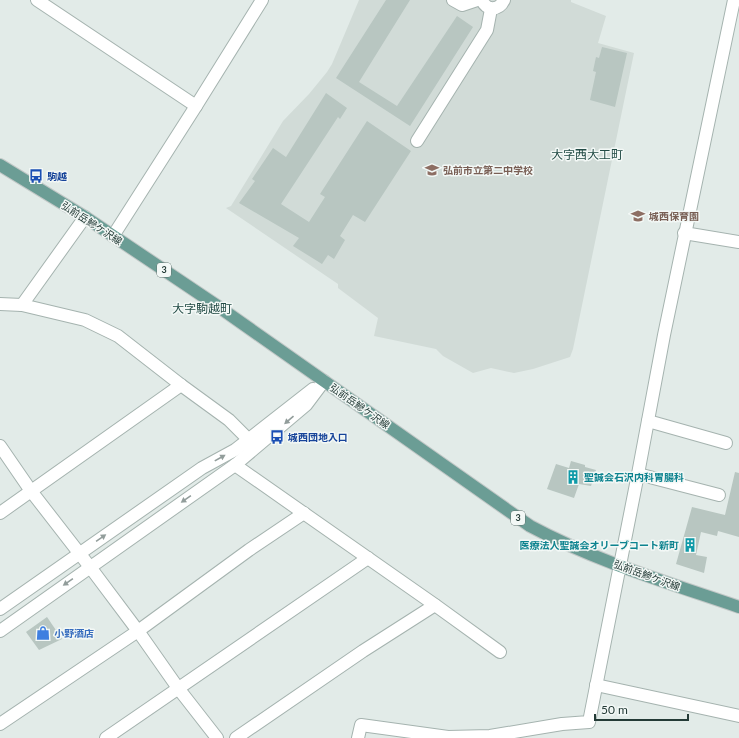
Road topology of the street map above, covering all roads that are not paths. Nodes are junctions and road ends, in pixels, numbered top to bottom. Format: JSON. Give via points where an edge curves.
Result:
{"nodes":[{"id":1,"x":37,"y":0,"type":"edge"},
{"id":2,"x":262,"y":0,"type":"edge"},
{"id":3,"x":453,"y":0,"type":"edge"},
{"id":4,"x":477,"y":0,"type":"edge"},
{"id":5,"x":482,"y":0,"type":"edge"},
{"id":6,"x":504,"y":0,"type":"edge"},
{"id":7,"x":734,"y":0,"type":"edge"},
{"id":8,"x":491,"y":9,"type":"junction"},
{"id":9,"x":196,"y":106,"type":"junction"},
{"id":10,"x":417,"y":141,"type":"dead end"},
{"id":11,"x":0,"y":165,"type":"edge"},
{"id":12,"x":85,"y":217,"type":"junction"},
{"id":13,"x":684,"y":233,"type":"junction"},
{"id":14,"x":113,"y":236,"type":"junction"},
{"id":15,"x":739,"y":242,"type":"edge"},
{"id":16,"x":0,"y":304,"type":"edge"},
{"id":17,"x":22,"y":306,"type":"junction"},
{"id":18,"x":324,"y":380,"type":"junction"},
{"id":19,"x":181,"y":385,"type":"junction"},
{"id":20,"x":648,"y":421,"type":"junction"},
{"id":21,"x":248,"y":439,"type":"junction"},
{"id":22,"x":726,"y":443,"type":"dead end"},
{"id":23,"x":0,"y":446,"type":"edge"},
{"id":24,"x":235,"y":465,"type":"junction"},
{"id":25,"x":638,"y":474,"type":"junction"},
{"id":26,"x":31,"y":491,"type":"junction"},
{"id":27,"x":719,"y":495,"type":"dead end"},
{"id":28,"x":0,"y":513,"type":"edge"},
{"id":29,"x":304,"y":514,"type":"junction"},
{"id":30,"x":79,"y":554,"type":"junction"},
{"id":31,"x":368,"y":558,"type":"junction"},
{"id":32,"x":620,"y":565,"type":"junction"},
{"id":33,"x":90,"y":567,"type":"junction"},
{"id":34,"x":435,"y":605,"type":"junction"},
{"id":35,"x":739,"y":607,"type":"edge"},
{"id":36,"x":0,"y":609,"type":"edge"},
{"id":37,"x":0,"y":631,"type":"edge"},
{"id":38,"x":138,"y":631,"type":"junction"},
{"id":39,"x":500,"y":652,"type":"dead end"},
{"id":40,"x":596,"y":685,"type":"junction"},
{"id":41,"x":178,"y":688,"type":"junction"},
{"id":42,"x":739,"y":716,"type":"edge"},
{"id":43,"x":0,"y":724,"type":"edge"},
{"id":44,"x":106,"y":738,"type":"edge"},
{"id":45,"x":217,"y":738,"type":"edge"},
{"id":46,"x":236,"y":738,"type":"edge"},
{"id":47,"x":358,"y":738,"type":"edge"}],
"edges":[{"from":1,"to":9,"type":"street"},
{"from":2,"to":9,"type":"street"},
{"from":3,"to":4,"type":"street","via":[[462,5]]},
{"from":5,"to":8,"type":"street","via":[[484,6]]},
{"from":6,"to":8,"type":"street","via":[[499,7]]},
{"from":7,"to":13,"type":"street"},
{"from":8,"to":10,"type":"street","via":[[487,30]]},
{"from":9,"to":14,"type":"street"},
{"from":11,"to":12,"type":"main road","name":"弘前岳鰺ケ沢線","number":"3"},
{"from":12,"to":14,"type":"main road","name":"弘前岳鰺ケ沢線","number":"3"},
{"from":12,"to":17,"type":"street"},
{"from":13,"to":15,"type":"street"},
{"from":13,"to":20,"type":"street"},
{"from":14,"to":18,"type":"main road","name":"弘前岳鰺ケ沢線","number":"3"},
{"from":16,"to":17,"type":"street"},
{"from":17,"to":19,"type":"street","via":[[85,320],[118,336]]},
{"from":18,"to":21,"type":"street"},
{"from":18,"to":24,"type":"street","one_way":true,"via":[[306,405]]},
{"from":18,"to":32,"type":"main road","name":"弘前岳鰺ケ沢線","number":"3","via":[[530,526],[559,542]]},
{"from":19,"to":21,"type":"street","via":[[229,420]]},
{"from":19,"to":26,"type":"street"},
{"from":20,"to":22,"type":"street"},
{"from":20,"to":25,"type":"street"},
{"from":30,"to":21,"type":"street","one_way":true,"via":[[202,468],[236,450]]},
{"from":23,"to":26,"type":"street"},
{"from":24,"to":29,"type":"street"},
{"from":24,"to":33,"type":"street","one_way":true},
{"from":25,"to":27,"type":"street"},
{"from":25,"to":32,"type":"street"},
{"from":26,"to":28,"type":"street"},
{"from":26,"to":30,"type":"street"},
{"from":29,"to":31,"type":"street"},
{"from":29,"to":38,"type":"street","via":[[249,550]]},
{"from":30,"to":33,"type":"street"},
{"from":30,"to":36,"type":"street"},
{"from":31,"to":34,"type":"street"},
{"from":31,"to":41,"type":"street"},
{"from":32,"to":35,"type":"main road","name":"弘前岳鰺ケ沢線","number":"3"},
{"from":32,"to":40,"type":"street"},
{"from":33,"to":37,"type":"street","one_way":true},
{"from":33,"to":38,"type":"street"},
{"from":34,"to":39,"type":"street"},
{"from":34,"to":46,"type":"street"},
{"from":38,"to":41,"type":"street"},
{"from":38,"to":43,"type":"street"},
{"from":40,"to":42,"type":"street"},
{"from":40,"to":47,"type":"street","via":[[589,722],[490,736],[448,737],[361,725]]},
{"from":41,"to":44,"type":"street"},
{"from":41,"to":45,"type":"street"}]}
